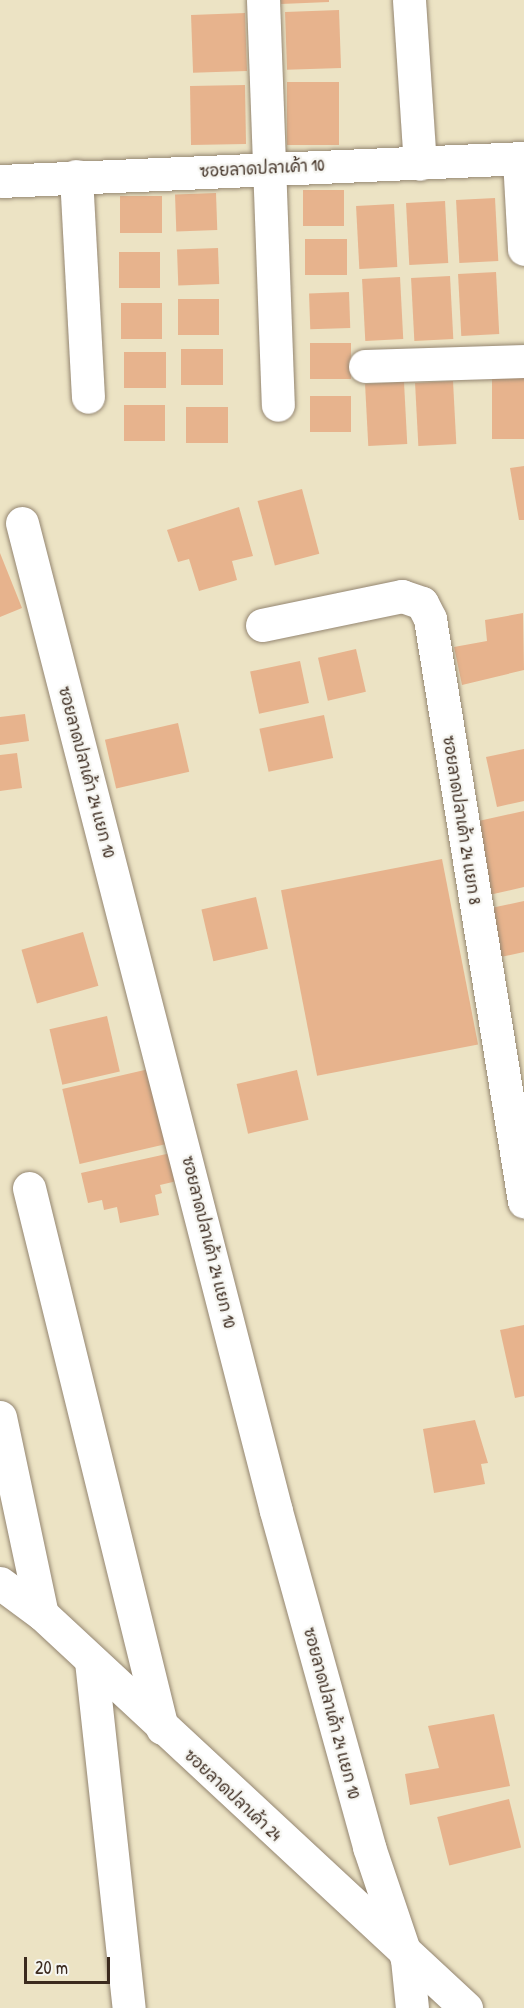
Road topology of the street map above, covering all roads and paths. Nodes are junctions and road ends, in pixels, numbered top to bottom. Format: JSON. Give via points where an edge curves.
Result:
{"nodes":[{"id":1,"x":263,"y":0,"type":"edge"},
{"id":2,"x":409,"y":0,"type":"edge"},
{"id":3,"x":522,"y":158,"type":"edge"},
{"id":4,"x":420,"y":164,"type":"junction"},
{"id":5,"x":268,"y":166,"type":"junction"},
{"id":6,"x":76,"y":176,"type":"junction"},
{"id":7,"x":0,"y":181,"type":"edge"},
{"id":8,"x":524,"y":249,"type":"edge"},
{"id":9,"x":524,"y":361,"type":"edge"},
{"id":10,"x":365,"y":366,"type":"dead end"},
{"id":11,"x":88,"y":396,"type":"dead end"},
{"id":12,"x":278,"y":405,"type":"dead end"},
{"id":13,"x":21,"y":524,"type":"dead end"},
{"id":14,"x":262,"y":625,"type":"dead end"},
{"id":15,"x":29,"y":1188,"type":"dead end"},
{"id":16,"x":524,"y":1201,"type":"edge"},
{"id":17,"x":0,"y":1417,"type":"edge"},
{"id":18,"x":0,"y":1583,"type":"edge"},
{"id":19,"x":42,"y":1614,"type":"junction"},
{"id":20,"x":91,"y":1661,"type":"junction"},
{"id":21,"x":162,"y":1728,"type":"junction"},
{"id":22,"x":407,"y":1959,"type":"junction"},
{"id":23,"x":129,"y":2008,"type":"edge"},
{"id":24,"x":412,"y":2008,"type":"edge"},
{"id":25,"x":466,"y":2008,"type":"edge"}],
"edges":[{"from":1,"to":5,"type":"street"},
{"from":2,"to":4,"type":"street"},
{"from":3,"to":4,"type":"street","name":"ซอยลาดปลาเค้า 10"},
{"from":3,"to":8,"type":"street"},
{"from":4,"to":5,"type":"street","name":"ซอยลาดปลาเค้า 10"},
{"from":5,"to":6,"type":"street","name":"ซอยลาดปลาเค้า 10"},
{"from":5,"to":12,"type":"street"},
{"from":6,"to":7,"type":"street","name":"ซอยลาดปลาเค้า 10"},
{"from":6,"to":11,"type":"street"},
{"from":9,"to":10,"type":"street"},
{"from":13,"to":22,"type":"street","name":"ซอยลาดปลาเค้า 24 แยก 10","via":[[276,1511],[369,1848]]},
{"from":14,"to":16,"type":"street","name":"ซอยลาดปลาเค้า 24 แยก 8","via":[[402,596],[422,603],[430,619]]},
{"from":15,"to":21,"type":"street"},
{"from":17,"to":19,"type":"street"},
{"from":18,"to":19,"type":"street","name":"ซอยลาดปลาเค้า 24"},
{"from":19,"to":20,"type":"street","name":"ซอยลาดปลาเค้า 24"},
{"from":20,"to":21,"type":"street","name":"ซอยลาดปลาเค้า 24"},
{"from":20,"to":23,"type":"street"},
{"from":21,"to":22,"type":"street","name":"ซอยลาดปลาเค้า 24"},
{"from":22,"to":24,"type":"street","name":"ซอยลาดปลาเค้า 24 แยก 10"},
{"from":22,"to":25,"type":"street","name":"ซอยลาดปลาเค้า 24"}]}
